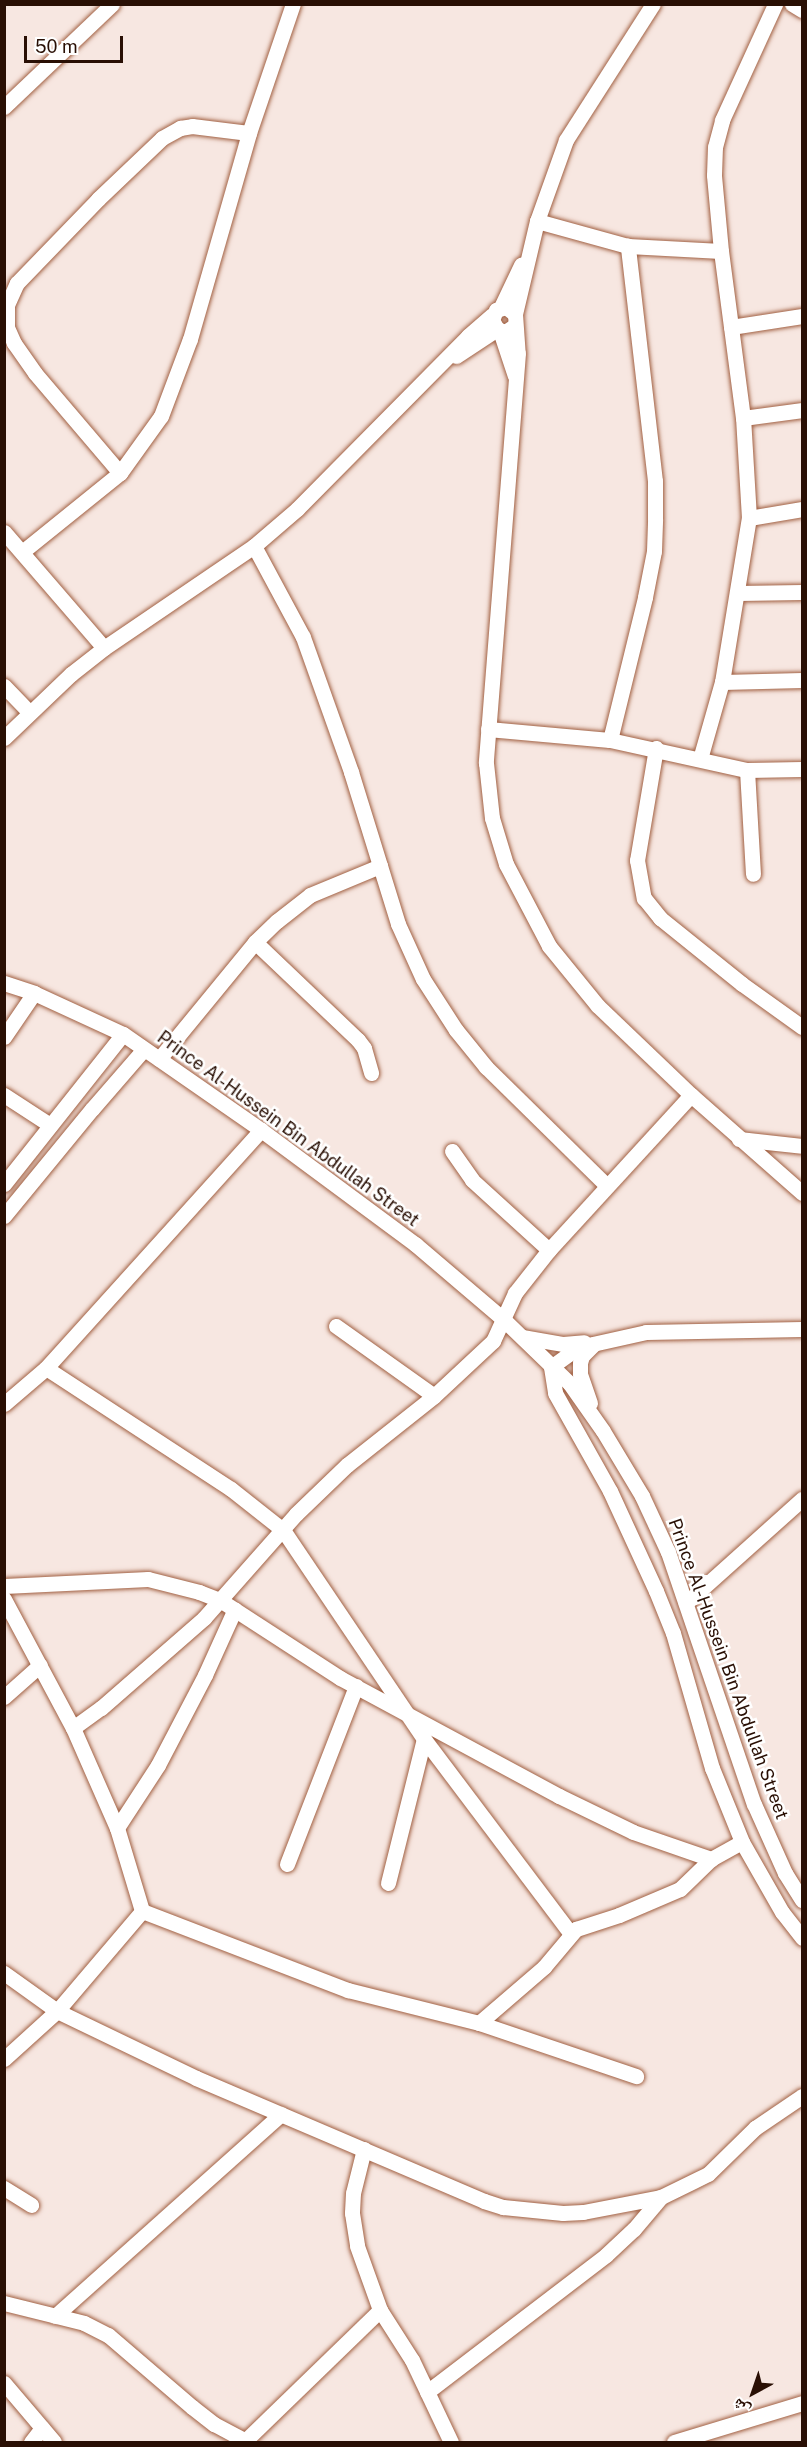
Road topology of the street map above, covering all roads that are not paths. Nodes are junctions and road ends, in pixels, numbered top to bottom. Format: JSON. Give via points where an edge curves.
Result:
{"nodes":[{"id":1,"x":112,"y":4,"type":"edge"},
{"id":2,"x":293,"y":4,"type":"edge"},
{"id":3,"x":653,"y":4,"type":"edge"},
{"id":4,"x":775,"y":4,"type":"edge"},
{"id":5,"x":792,"y":4,"type":"edge"},
{"id":6,"x":802,"y":10,"type":"edge"},
{"id":7,"x":4,"y":107,"type":"edge"},
{"id":8,"x":249,"y":133,"type":"junction"},
{"id":9,"x":537,"y":221,"type":"junction"},
{"id":10,"x":628,"y":246,"type":"junction"},
{"id":11,"x":721,"y":251,"type":"junction"},
{"id":12,"x":802,"y":316,"type":"edge"},
{"id":13,"x":503,"y":320,"type":"junction"},
{"id":14,"x":731,"y":327,"type":"junction"},
{"id":15,"x":802,"y":410,"type":"edge"},
{"id":16,"x":743,"y":418,"type":"junction"},
{"id":17,"x":120,"y":473,"type":"junction"},
{"id":18,"x":802,"y":509,"type":"edge"},
{"id":19,"x":749,"y":518,"type":"junction"},
{"id":20,"x":4,"y":532,"type":"edge"},
{"id":21,"x":254,"y":546,"type":"junction"},
{"id":22,"x":21,"y":552,"type":"junction"},
{"id":23,"x":738,"y":592,"type":"junction"},
{"id":24,"x":802,"y":592,"type":"edge"},
{"id":25,"x":104,"y":648,"type":"junction"},
{"id":26,"x":802,"y":680,"type":"edge"},
{"id":27,"x":722,"y":682,"type":"junction"},
{"id":28,"x":4,"y":686,"type":"edge"},
{"id":29,"x":30,"y":713,"type":"junction"},
{"id":30,"x":488,"y":729,"type":"junction"},
{"id":31,"x":4,"y":738,"type":"edge"},
{"id":32,"x":610,"y":740,"type":"junction"},
{"id":33,"x":656,"y":748,"type":"junction"},
{"id":34,"x":700,"y":759,"type":"junction"},
{"id":35,"x":802,"y":769,"type":"edge"},
{"id":36,"x":747,"y":770,"type":"junction"},
{"id":37,"x":380,"y":866,"type":"junction"},
{"id":38,"x":753,"y":874,"type":"dead end"},
{"id":39,"x":255,"y":942,"type":"junction"},
{"id":40,"x":4,"y":983,"type":"edge"},
{"id":41,"x":34,"y":993,"type":"junction"},
{"id":42,"x":802,"y":1027,"type":"edge"},
{"id":43,"x":123,"y":1034,"type":"junction"},
{"id":44,"x":4,"y":1037,"type":"edge"},
{"id":45,"x":144,"y":1049,"type":"junction"},
{"id":46,"x":159,"y":1059,"type":"junction"},
{"id":47,"x":371,"y":1073,"type":"dead end"},
{"id":48,"x":4,"y":1095,"type":"edge"},
{"id":49,"x":691,"y":1095,"type":"junction"},
{"id":50,"x":50,"y":1125,"type":"junction"},
{"id":51,"x":261,"y":1130,"type":"junction"},
{"id":52,"x":739,"y":1139,"type":"junction"},
{"id":53,"x":802,"y":1146,"type":"edge"},
{"id":54,"x":453,"y":1151,"type":"dead end"},
{"id":55,"x":11,"y":1164,"type":"edge"},
{"id":56,"x":4,"y":1184,"type":"edge"},
{"id":57,"x":606,"y":1185,"type":"junction"},
{"id":58,"x":802,"y":1193,"type":"edge"},
{"id":59,"x":4,"y":1216,"type":"edge"},
{"id":60,"x":549,"y":1250,"type":"junction"},
{"id":61,"x":503,"y":1319,"type":"junction"},
{"id":62,"x":336,"y":1326,"type":"dead end"},
{"id":63,"x":802,"y":1329,"type":"edge"},
{"id":64,"x":521,"y":1337,"type":"junction"},
{"id":65,"x":599,"y":1340,"type":"junction"},
{"id":66,"x":551,"y":1367,"type":"junction"},
{"id":67,"x":46,"y":1368,"type":"junction"},
{"id":68,"x":434,"y":1396,"type":"junction"},
{"id":69,"x":4,"y":1404,"type":"edge"},
{"id":70,"x":603,"y":1431,"type":"junction"},
{"id":71,"x":802,"y":1499,"type":"edge"},
{"id":72,"x":283,"y":1530,"type":"junction"},
{"id":73,"x":4,"y":1586,"type":"edge"},
{"id":74,"x":4,"y":1599,"type":"edge"},
{"id":75,"x":220,"y":1600,"type":"junction"},
{"id":76,"x":686,"y":1603,"type":"junction"},
{"id":77,"x":235,"y":1609,"type":"junction"},
{"id":78,"x":40,"y":1665,"type":"junction"},
{"id":79,"x":356,"y":1686,"type":"junction"},
{"id":80,"x":4,"y":1697,"type":"edge"},
{"id":81,"x":406,"y":1712,"type":"junction"},
{"id":82,"x":73,"y":1728,"type":"junction"},
{"id":83,"x":424,"y":1740,"type":"junction"},
{"id":84,"x":117,"y":1828,"type":"junction"},
{"id":85,"x":742,"y":1842,"type":"junction"},
{"id":86,"x":711,"y":1858,"type":"junction"},
{"id":87,"x":287,"y":1864,"type":"dead end"},
{"id":88,"x":388,"y":1883,"type":"dead end"},
{"id":89,"x":802,"y":1900,"type":"edge"},
{"id":90,"x":142,"y":1911,"type":"junction"},
{"id":91,"x":570,"y":1933,"type":"junction"},
{"id":92,"x":802,"y":1938,"type":"edge"},
{"id":93,"x":4,"y":1973,"type":"edge"},
{"id":94,"x":57,"y":2011,"type":"junction"},
{"id":95,"x":479,"y":2023,"type":"junction"},
{"id":96,"x":4,"y":2059,"type":"edge"},
{"id":97,"x":636,"y":2076,"type":"dead end"},
{"id":98,"x":802,"y":2096,"type":"edge"},
{"id":99,"x":281,"y":2114,"type":"junction"},
{"id":100,"x":364,"y":2149,"type":"junction"},
{"id":101,"x":4,"y":2188,"type":"edge"},
{"id":102,"x":661,"y":2197,"type":"junction"},
{"id":103,"x":31,"y":2205,"type":"dead end"},
{"id":104,"x":4,"y":2303,"type":"edge"},
{"id":105,"x":380,"y":2310,"type":"junction"},
{"id":106,"x":55,"y":2316,"type":"junction"},
{"id":107,"x":4,"y":2383,"type":"edge"},
{"id":108,"x":428,"y":2392,"type":"junction"},
{"id":109,"x":802,"y":2403,"type":"edge"},
{"id":110,"x":42,"y":2428,"type":"junction"},
{"id":111,"x":31,"y":2442,"type":"edge"},
{"id":112,"x":54,"y":2442,"type":"edge"},
{"id":113,"x":246,"y":2442,"type":"edge"},
{"id":114,"x":451,"y":2442,"type":"edge"},
{"id":115,"x":674,"y":2442,"type":"edge"}],
"edges":[{"from":1,"to":7,"type":"street"},
{"from":2,"to":8,"type":"street"},
{"from":3,"to":9,"type":"street","via":[[566,140]]},
{"from":4,"to":11,"type":"street","via":[[722,120],[715,147]]},
{"from":5,"to":6,"type":"street"},
{"from":8,"to":17,"type":"street","via":[[172,392],[146,440]]},
{"from":8,"to":17,"type":"street","via":[[192,126],[162,138],[17,283],[7,305],[7,327],[14,343]]},
{"from":9,"to":10,"type":"street"},
{"from":9,"to":13,"type":"street"},
{"from":10,"to":11,"type":"street"},
{"from":10,"to":32,"type":"street","via":[[656,519],[645,597]]},
{"from":11,"to":14,"type":"street"},
{"from":12,"to":14,"type":"street"},
{"from":13,"to":21,"type":"street","via":[[440,364],[297,510]]},
{"from":13,"to":30,"type":"street","via":[[516,379]]},
{"from":14,"to":16,"type":"street"},
{"from":15,"to":16,"type":"street"},
{"from":16,"to":19,"type":"street"},
{"from":17,"to":22,"type":"street"},
{"from":18,"to":19,"type":"street"},
{"from":19,"to":23,"type":"street"},
{"from":20,"to":22,"type":"street"},
{"from":21,"to":25,"type":"street"},
{"from":21,"to":37,"type":"street","via":[[303,637]]},
{"from":22,"to":25,"type":"street"},
{"from":23,"to":24,"type":"street"},
{"from":23,"to":27,"type":"street"},
{"from":25,"to":29,"type":"street"},
{"from":26,"to":27,"type":"street"},
{"from":27,"to":34,"type":"street"},
{"from":28,"to":29,"type":"street"},
{"from":29,"to":31,"type":"street"},
{"from":30,"to":32,"type":"street"},
{"from":30,"to":49,"type":"street","via":[[486,779],[492,818],[506,864],[534,922],[555,955],[598,1006]]},
{"from":32,"to":33,"type":"street"},
{"from":33,"to":34,"type":"street"},
{"from":33,"to":42,"type":"street","via":[[637,861],[644,898],[660,918]]},
{"from":34,"to":36,"type":"street"},
{"from":35,"to":36,"type":"street"},
{"from":36,"to":38,"type":"street"},
{"from":37,"to":39,"type":"street","via":[[310,895]]},
{"from":37,"to":57,"type":"street","via":[[398,924],[423,979],[456,1030],[486,1068]]},
{"from":39,"to":46,"type":"street"},
{"from":39,"to":47,"type":"street","via":[[358,1040]]},
{"from":40,"to":41,"type":"street","name":"Prince Al-Hussein Bin Abdullah Street"},
{"from":41,"to":43,"type":"street","name":"Prince Al-Hussein Bin Abdullah Street"},
{"from":41,"to":44,"type":"street"},
{"from":43,"to":45,"type":"street","name":"Prince Al-Hussein Bin Abdullah Street"},
{"from":43,"to":50,"type":"street"},
{"from":45,"to":46,"type":"street","name":"Prince Al-Hussein Bin Abdullah Street"},
{"from":45,"to":59,"type":"street"},
{"from":46,"to":51,"type":"street","name":"Prince Al-Hussein Bin Abdullah Street"},
{"from":48,"to":50,"type":"street"},
{"from":49,"to":52,"type":"street"},
{"from":49,"to":57,"type":"street"},
{"from":50,"to":55,"type":"street"},
{"from":51,"to":61,"type":"street","name":"Prince Al-Hussein Bin Abdullah Street","via":[[414,1244]]},
{"from":51,"to":67,"type":"street"},
{"from":52,"to":53,"type":"street"},
{"from":52,"to":58,"type":"street"},
{"from":54,"to":60,"type":"street","via":[[472,1180]]},
{"from":55,"to":56,"type":"street"},
{"from":57,"to":60,"type":"street"},
{"from":60,"to":61,"type":"street","via":[[515,1293]]},
{"from":61,"to":64,"type":"street","name":"Prince Al-Hussein Bin Abdullah Street"},
{"from":61,"to":68,"type":"street","via":[[493,1341]]},
{"from":62,"to":68,"type":"street"},
{"from":63,"to":65,"type":"street","via":[[646,1332]]},
{"from":64,"to":65,"type":"street","via":[[563,1344]]},
{"from":64,"to":66,"type":"street","name":"Prince Al-Hussein Bin Abdullah Street"},
{"from":65,"to":66,"type":"street","via":[[579,1347]]},
{"from":65,"to":70,"type":"street","via":[[582,1356],[580,1374]]},
{"from":66,"to":70,"type":"street","name":"Prince Al-Hussein Bin Abdullah Street","via":[[570,1384]]},
{"from":66,"to":85,"type":"street","via":[[555,1393],[610,1491],[673,1633],[712,1768]]},
{"from":67,"to":69,"type":"street"},
{"from":67,"to":72,"type":"street","via":[[231,1489]]},
{"from":68,"to":72,"type":"street","via":[[347,1465]]},
{"from":70,"to":76,"type":"street","name":"Prince Al-Hussein Bin Abdullah Street","via":[[642,1496]]},
{"from":71,"to":76,"type":"street"},
{"from":72,"to":75,"type":"street"},
{"from":72,"to":81,"type":"street"},
{"from":73,"to":75,"type":"street","via":[[148,1579]]},
{"from":74,"to":78,"type":"street"},
{"from":75,"to":77,"type":"street"},
{"from":75,"to":82,"type":"street","via":[[146,1670]]},
{"from":76,"to":89,"type":"street","name":"Prince Al-Hussein Bin Abdullah Street","via":[[754,1804],[785,1873]]},
{"from":77,"to":79,"type":"street"},
{"from":77,"to":84,"type":"street","via":[[158,1765]]},
{"from":78,"to":80,"type":"street"},
{"from":78,"to":82,"type":"street"},
{"from":79,"to":81,"type":"street"},
{"from":79,"to":87,"type":"street"},
{"from":81,"to":83,"type":"street"},
{"from":81,"to":86,"type":"street","via":[[633,1832]]},
{"from":82,"to":84,"type":"street"},
{"from":83,"to":88,"type":"street"},
{"from":83,"to":91,"type":"street"},
{"from":84,"to":90,"type":"street"},
{"from":85,"to":86,"type":"street"},
{"from":85,"to":92,"type":"street","via":[[782,1912]]},
{"from":86,"to":91,"type":"street","via":[[680,1890]]},
{"from":90,"to":94,"type":"street"},
{"from":90,"to":95,"type":"street","via":[[348,1990]]},
{"from":91,"to":95,"type":"street","via":[[543,1967]]},
{"from":93,"to":94,"type":"street"},
{"from":94,"to":96,"type":"street"},
{"from":94,"to":99,"type":"street"},
{"from":95,"to":97,"type":"street"},
{"from":98,"to":102,"type":"street","via":[[755,2128],[708,2174]]},
{"from":99,"to":100,"type":"street"},
{"from":99,"to":106,"type":"street"},
{"from":100,"to":102,"type":"street","via":[[503,2207],[583,2212]]},
{"from":100,"to":105,"type":"street","via":[[357,2170],[352,2213],[357,2246]]},
{"from":101,"to":103,"type":"street"},
{"from":102,"to":108,"type":"street","via":[[606,2256]]},
{"from":104,"to":106,"type":"street"},
{"from":105,"to":108,"type":"street"},
{"from":105,"to":113,"type":"street"},
{"from":106,"to":113,"type":"street","via":[[84,2323],[108,2335],[192,2408]]},
{"from":107,"to":110,"type":"street"},
{"from":108,"to":114,"type":"street"},
{"from":109,"to":115,"type":"street"},
{"from":110,"to":111,"type":"street"},
{"from":110,"to":112,"type":"street"}]}
